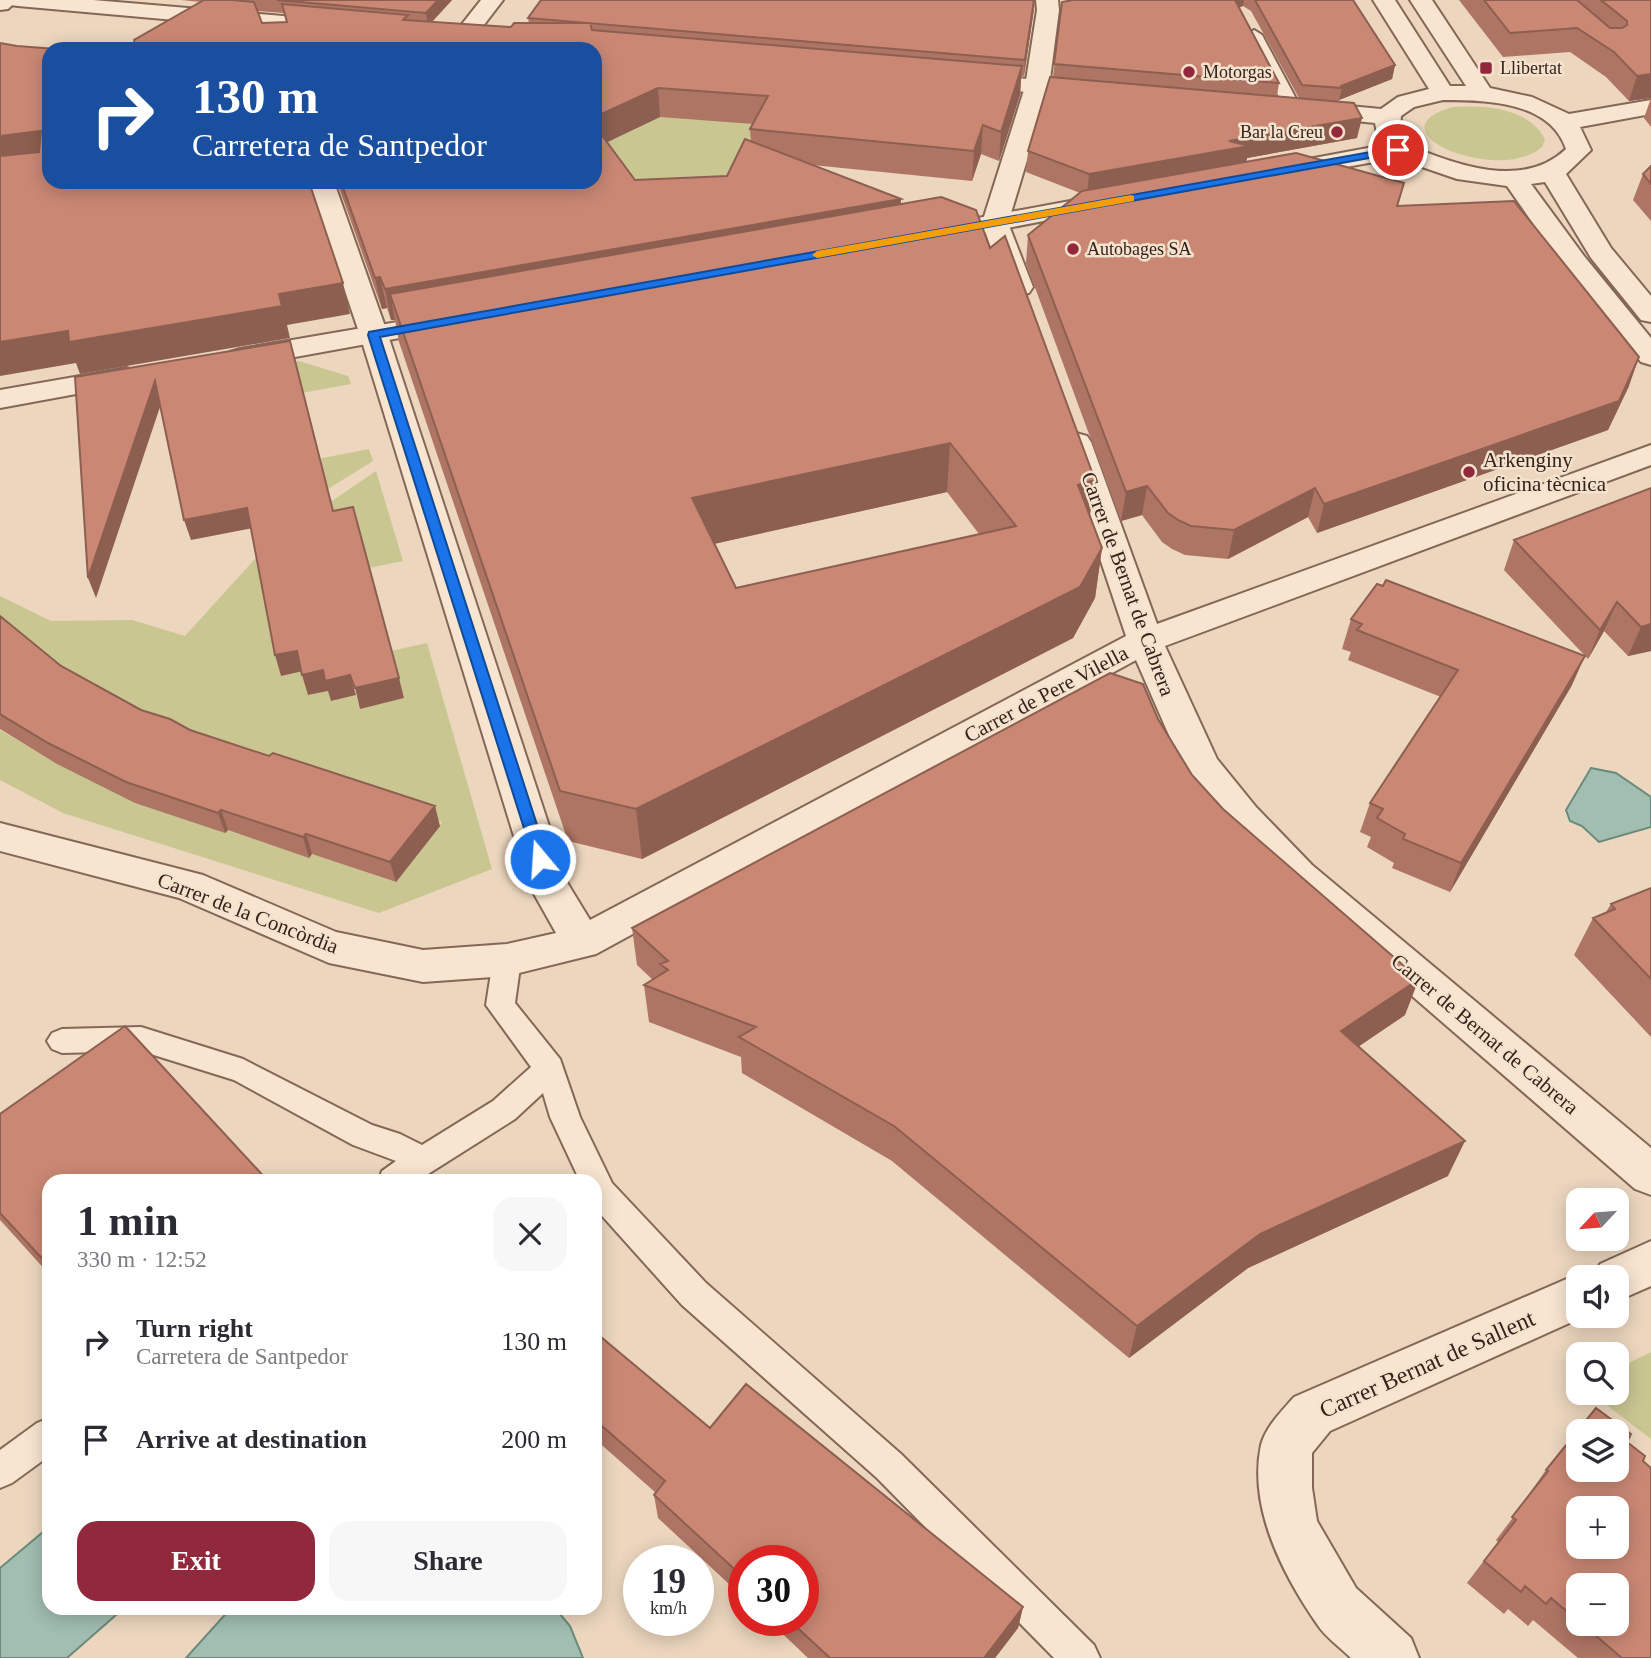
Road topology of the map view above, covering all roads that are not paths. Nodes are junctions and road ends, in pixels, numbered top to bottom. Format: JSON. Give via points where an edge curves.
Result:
{"nodes":[{"id":1,"x":6,"y":0,"type":"edge"},
{"id":2,"x":19,"y":0,"type":"edge"},
{"id":3,"x":492,"y":0,"type":"edge"},
{"id":4,"x":1384,"y":0,"type":"edge"},
{"id":5,"x":1421,"y":0,"type":"edge"},
{"id":6,"x":0,"y":4,"type":"edge"},
{"id":7,"x":1047,"y":5,"type":"edge"},
{"id":8,"x":1072,"y":5,"type":"edge"},
{"id":9,"x":272,"y":22,"type":"junction"},
{"id":10,"x":1248,"y":24,"type":"edge"},
{"id":11,"x":354,"y":29,"type":"edge"},
{"id":12,"x":435,"y":36,"type":"edge"},
{"id":13,"x":462,"y":38,"type":"junction"},
{"id":14,"x":488,"y":40,"type":"edge"},
{"id":15,"x":278,"y":42,"type":"edge"},
{"id":16,"x":940,"y":79,"type":"edge"},
{"id":17,"x":1037,"y":87,"type":"junction"},
{"id":18,"x":1118,"y":93,"type":"edge"},
{"id":19,"x":1443,"y":93,"type":"junction"},
{"id":20,"x":1482,"y":93,"type":"junction"},
{"id":21,"x":1266,"y":106,"type":"edge"},
{"id":22,"x":1651,"y":107,"type":"edge"},
{"id":23,"x":1293,"y":108,"type":"junction"},
{"id":24,"x":1389,"y":117,"type":"junction"},
{"id":25,"x":1565,"y":122,"type":"junction"},
{"id":26,"x":1398,"y":150,"type":"junction"},
{"id":27,"x":1552,"y":172,"type":"junction"},
{"id":28,"x":1252,"y":177,"type":"edge"},
{"id":29,"x":1514,"y":178,"type":"junction"},
{"id":30,"x":323,"y":189,"type":"edge"},
{"id":31,"x":1130,"y":198,"type":"edge"},
{"id":32,"x":995,"y":223,"type":"junction"},
{"id":33,"x":900,"y":240,"type":"edge"},
{"id":34,"x":1028,"y":314,"type":"edge"},
{"id":35,"x":1651,"y":314,"type":"edge"},
{"id":36,"x":482,"y":315,"type":"edge"},
{"id":37,"x":374,"y":335,"type":"junction"},
{"id":38,"x":1651,"y":356,"type":"edge"},
{"id":39,"x":213,"y":362,"type":"edge"},
{"id":40,"x":146,"y":374,"type":"edge"},
{"id":41,"x":0,"y":399,"type":"edge"},
{"id":42,"x":1067,"y":418,"type":"edge"},
{"id":43,"x":1651,"y":454,"type":"edge"},
{"id":44,"x":1145,"y":640,"type":"junction"},
{"id":45,"x":6,"y":844,"type":"edge"},
{"id":46,"x":582,"y":943,"type":"junction"},
{"id":47,"x":507,"y":960,"type":"junction"},
{"id":48,"x":62,"y":1041,"type":"dead end"},
{"id":49,"x":550,"y":1068,"type":"junction"},
{"id":50,"x":423,"y":1160,"type":"junction"},
{"id":51,"x":403,"y":1174,"type":"edge"},
{"id":52,"x":592,"y":1174,"type":"edge"},
{"id":53,"x":1651,"y":1175,"type":"edge"},
{"id":54,"x":602,"y":1194,"type":"edge"},
{"id":55,"x":1651,"y":1262,"type":"edge"},
{"id":56,"x":1629,"y":1273,"type":"edge"},
{"id":57,"x":1566,"y":1301,"type":"edge"},
{"id":58,"x":42,"y":1440,"type":"edge"},
{"id":59,"x":0,"y":1471,"type":"edge"},
{"id":60,"x":1081,"y":1658,"type":"edge"},
{"id":61,"x":1391,"y":1658,"type":"edge"}],
"edges":[{"from":1,"to":6,"type":"street"},
{"from":2,"to":9,"type":"street"},
{"from":3,"to":13,"type":"street"},
{"from":4,"to":19,"type":"street"},
{"from":5,"to":20,"type":"street"},
{"from":7,"to":8,"type":"street"},
{"from":7,"to":17,"type":"street"},
{"from":9,"to":11,"type":"street"},
{"from":9,"to":15,"type":"street"},
{"from":10,"to":23,"type":"lane"},
{"from":12,"to":13,"type":"street"},
{"from":13,"to":14,"type":"street"},
{"from":16,"to":17,"type":"street"},
{"from":17,"to":18,"type":"street"},
{"from":17,"to":32,"type":"street"},
{"from":19,"to":20,"type":"street"},
{"from":19,"to":24,"type":"street","via":[[1418,97]]},
{"from":20,"to":25,"type":"street","via":[[1529,104]]},
{"from":21,"to":23,"type":"street"},
{"from":22,"to":25,"type":"street"},
{"from":23,"to":24,"type":"street"},
{"from":24,"to":26,"type":"street","via":[[1388,129]]},
{"from":25,"to":27,"type":"street","via":[[1577,136],[1579,150],[1570,163]]},
{"from":26,"to":28,"type":"street"},
{"from":26,"to":29,"type":"street","via":[[1452,171]]},
{"from":27,"to":29,"type":"street"},
{"from":27,"to":35,"type":"street","via":[[1600,252]]},
{"from":29,"to":38,"type":"street","via":[[1574,262]]},
{"from":30,"to":37,"type":"street"},
{"from":31,"to":32,"type":"street"},
{"from":32,"to":33,"type":"street"},
{"from":32,"to":34,"type":"street"},
{"from":36,"to":37,"type":"street"},
{"from":37,"to":39,"type":"street"},
{"from":37,"to":46,"type":"street","via":[[549,885]]},
{"from":40,"to":41,"type":"street"},
{"from":42,"to":44,"type":"street","name":"Carrer de Bernat de Cabrera"},
{"from":43,"to":44,"type":"street","name":"Carrer de Pere Vilella"},
{"from":44,"to":46,"type":"street","name":"Carrer de Pere Vilella"},
{"from":44,"to":53,"type":"street","name":"Carrer de Bernat de Cabrera","via":[[1201,765],[1242,817],[1298,876]]},
{"from":45,"to":47,"type":"street","name":"Carrer de la Concòrdia","via":[[189,886],[329,947],[423,966]]},
{"from":46,"to":47,"type":"street","name":"Carrer de la Concòrdia"},
{"from":47,"to":49,"type":"lane","via":[[500,1004]]},
{"from":48,"to":50,"type":"lane","via":[[141,1039],[243,1071],[363,1136]]},
{"from":49,"to":50,"type":"lane","via":[[504,1110]]},
{"from":49,"to":52,"type":"lane","via":[[565,1117]]},
{"from":50,"to":51,"type":"lane"},
{"from":54,"to":60,"type":"lane","via":[[694,1294],[889,1466]]},
{"from":55,"to":56,"type":"street"},
{"from":57,"to":61,"type":"street","name":"Carrer Bernat de Sallent","via":[[1311,1414],[1287,1445],[1286,1488],[1292,1528],[1337,1607]]},
{"from":58,"to":59,"type":"lane"}]}
